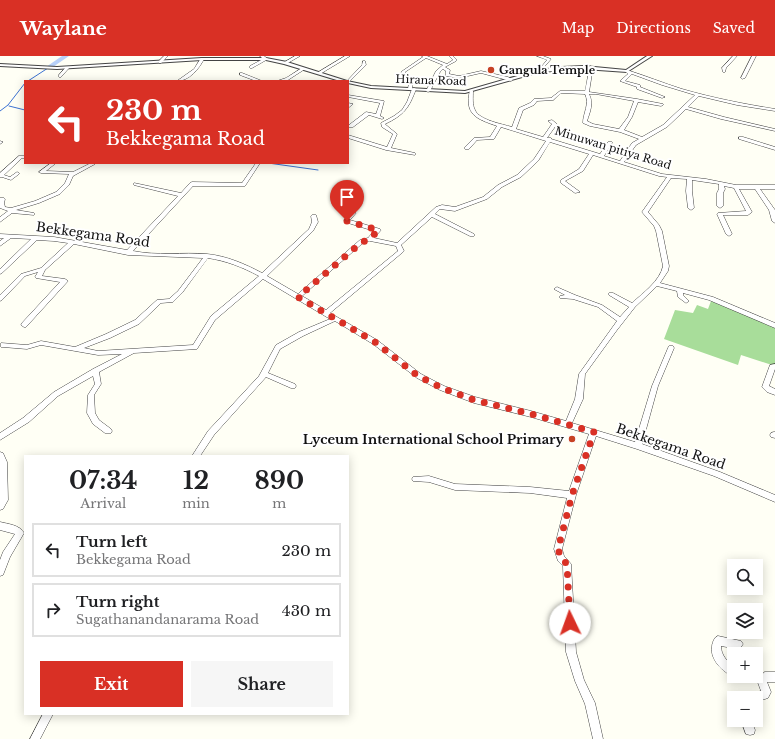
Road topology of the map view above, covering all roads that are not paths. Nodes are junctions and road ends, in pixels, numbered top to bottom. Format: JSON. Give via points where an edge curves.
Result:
{"nodes":[{"id":1,"x":166,"y":56,"type":"edge"},
{"id":2,"x":298,"y":56,"type":"edge"},
{"id":3,"x":348,"y":56,"type":"edge"},
{"id":4,"x":425,"y":56,"type":"edge"},
{"id":5,"x":451,"y":56,"type":"edge"},
{"id":6,"x":539,"y":56,"type":"edge"},
{"id":7,"x":650,"y":56,"type":"edge"},
{"id":8,"x":735,"y":56,"type":"edge"},
{"id":9,"x":754,"y":56,"type":"edge"},
{"id":10,"x":264,"y":57,"type":"edge"},
{"id":11,"x":202,"y":59,"type":"junction"},
{"id":12,"x":160,"y":62,"type":"junction"},
{"id":13,"x":364,"y":62,"type":"dead end"},
{"id":14,"x":285,"y":63,"type":"junction"},
{"id":15,"x":447,"y":64,"type":"junction"},
{"id":16,"x":0,"y":65,"type":"edge"},
{"id":17,"x":251,"y":67,"type":"dead end"},
{"id":18,"x":591,"y":67,"type":"junction"},
{"id":19,"x":67,"y":68,"type":"junction"},
{"id":20,"x":443,"y":68,"type":"junction"},
{"id":21,"x":303,"y":69,"type":"junction"},
{"id":22,"x":540,"y":71,"type":"junction"},
{"id":23,"x":627,"y":71,"type":"junction"},
{"id":24,"x":724,"y":71,"type":"dead end"},
{"id":25,"x":241,"y":74,"type":"dead end"},
{"id":26,"x":319,"y":74,"type":"junction"},
{"id":27,"x":60,"y":76,"type":"dead end"},
{"id":28,"x":743,"y":78,"type":"dead end"},
{"id":29,"x":181,"y":80,"type":"edge"},
{"id":30,"x":257,"y":80,"type":"edge"},
{"id":31,"x":283,"y":80,"type":"edge"},
{"id":32,"x":342,"y":80,"type":"edge"},
{"id":33,"x":347,"y":80,"type":"edge"},
{"id":34,"x":511,"y":80,"type":"junction"},
{"id":35,"x":349,"y":82,"type":"edge"},
{"id":36,"x":412,"y":89,"type":"junction"},
{"id":37,"x":428,"y":90,"type":"junction"},
{"id":38,"x":471,"y":91,"type":"junction"},
{"id":39,"x":587,"y":94,"type":"junction"},
{"id":40,"x":698,"y":95,"type":"junction"},
{"id":41,"x":349,"y":96,"type":"edge"},
{"id":42,"x":663,"y":97,"type":"dead end"},
{"id":43,"x":637,"y":100,"type":"junction"},
{"id":44,"x":661,"y":105,"type":"dead end"},
{"id":45,"x":685,"y":107,"type":"junction"},
{"id":46,"x":775,"y":110,"type":"edge"},
{"id":47,"x":378,"y":116,"type":"junction"},
{"id":48,"x":388,"y":121,"type":"junction"},
{"id":49,"x":550,"y":121,"type":"dead end"},
{"id":50,"x":500,"y":125,"type":"junction"},
{"id":51,"x":351,"y":126,"type":"dead end"},
{"id":52,"x":514,"y":129,"type":"junction"},
{"id":53,"x":775,"y":130,"type":"edge"},
{"id":54,"x":621,"y":131,"type":"junction"},
{"id":55,"x":349,"y":136,"type":"edge"},
{"id":56,"x":547,"y":138,"type":"junction"},
{"id":57,"x":741,"y":138,"type":"dead end"},
{"id":58,"x":643,"y":139,"type":"junction"},
{"id":59,"x":610,"y":143,"type":"dead end"},
{"id":60,"x":467,"y":148,"type":"dead end"},
{"id":61,"x":388,"y":149,"type":"junction"},
{"id":62,"x":775,"y":149,"type":"edge"},
{"id":63,"x":592,"y":153,"type":"junction"},
{"id":64,"x":413,"y":154,"type":"dead end"},
{"id":65,"x":24,"y":156,"type":"edge"},
{"id":66,"x":601,"y":156,"type":"junction"},
{"id":67,"x":621,"y":162,"type":"junction"},
{"id":68,"x":52,"y":164,"type":"edge"},
{"id":69,"x":93,"y":164,"type":"edge"},
{"id":70,"x":257,"y":164,"type":"edge"},
{"id":71,"x":17,"y":173,"type":"dead end"},
{"id":72,"x":72,"y":175,"type":"junction"},
{"id":73,"x":0,"y":176,"type":"edge"},
{"id":74,"x":670,"y":176,"type":"junction"},
{"id":75,"x":690,"y":178,"type":"junction"},
{"id":76,"x":136,"y":184,"type":"dead end"},
{"id":77,"x":721,"y":184,"type":"junction"},
{"id":78,"x":736,"y":186,"type":"junction"},
{"id":79,"x":756,"y":187,"type":"junction"},
{"id":80,"x":775,"y":187,"type":"edge"},
{"id":81,"x":577,"y":192,"type":"dead end"},
{"id":82,"x":182,"y":195,"type":"junction"},
{"id":83,"x":2,"y":199,"type":"dead end"},
{"id":84,"x":720,"y":206,"type":"dead end"},
{"id":85,"x":691,"y":208,"type":"dead end"},
{"id":86,"x":12,"y":210,"type":"junction"},
{"id":87,"x":353,"y":213,"type":"dead end"},
{"id":88,"x":32,"y":214,"type":"dead end"},
{"id":89,"x":431,"y":214,"type":"junction"},
{"id":90,"x":314,"y":216,"type":"dead end"},
{"id":91,"x":0,"y":220,"type":"edge"},
{"id":92,"x":775,"y":221,"type":"edge"},
{"id":93,"x":729,"y":234,"type":"dead end"},
{"id":94,"x":472,"y":235,"type":"dead end"},
{"id":95,"x":0,"y":236,"type":"edge"},
{"id":96,"x":9,"y":237,"type":"junction"},
{"id":97,"x":36,"y":238,"type":"junction"},
{"id":98,"x":370,"y":239,"type":"junction"},
{"id":99,"x":72,"y":242,"type":"junction"},
{"id":100,"x":0,"y":244,"type":"edge"},
{"id":101,"x":398,"y":245,"type":"junction"},
{"id":102,"x":128,"y":253,"type":"junction"},
{"id":103,"x":208,"y":256,"type":"junction"},
{"id":104,"x":43,"y":269,"type":"junction"},
{"id":105,"x":0,"y":272,"type":"edge"},
{"id":106,"x":263,"y":276,"type":"junction"},
{"id":107,"x":656,"y":284,"type":"junction"},
{"id":108,"x":557,"y":289,"type":"dead end"},
{"id":109,"x":680,"y":290,"type":"junction"},
{"id":110,"x":610,"y":294,"type":"dead end"},
{"id":111,"x":298,"y":297,"type":"junction"},
{"id":112,"x":562,"y":297,"type":"dead end"},
{"id":113,"x":574,"y":297,"type":"junction"},
{"id":114,"x":0,"y":299,"type":"edge"},
{"id":115,"x":686,"y":300,"type":"dead end"},
{"id":116,"x":633,"y":306,"type":"junction"},
{"id":117,"x":326,"y":313,"type":"junction"},
{"id":118,"x":335,"y":319,"type":"junction"},
{"id":119,"x":621,"y":321,"type":"junction"},
{"id":120,"x":24,"y":325,"type":"dead end"},
{"id":121,"x":775,"y":326,"type":"edge"},
{"id":122,"x":3,"y":344,"type":"dead end"},
{"id":123,"x":671,"y":348,"type":"dead end"},
{"id":124,"x":75,"y":349,"type":"junction"},
{"id":125,"x":133,"y":351,"type":"junction"},
{"id":126,"x":773,"y":367,"type":"edge"},
{"id":127,"x":95,"y":371,"type":"junction"},
{"id":128,"x":265,"y":374,"type":"junction"},
{"id":129,"x":293,"y":386,"type":"dead end"},
{"id":130,"x":775,"y":392,"type":"edge"},
{"id":131,"x":568,"y":424,"type":"junction"},
{"id":132,"x":108,"y":431,"type":"dead end"},
{"id":133,"x":594,"y":432,"type":"junction"},
{"id":134,"x":0,"y":437,"type":"edge"},
{"id":135,"x":638,"y":446,"type":"junction"},
{"id":136,"x":0,"y":455,"type":"edge"},
{"id":137,"x":197,"y":455,"type":"edge"},
{"id":138,"x":416,"y":479,"type":"dead end"},
{"id":139,"x":572,"y":495,"type":"junction"},
{"id":140,"x":775,"y":499,"type":"edge"},
{"id":141,"x":0,"y":506,"type":"edge"},
{"id":142,"x":0,"y":526,"type":"edge"},
{"id":143,"x":0,"y":572,"type":"edge"},
{"id":144,"x":738,"y":644,"type":"dead end"},
{"id":145,"x":727,"y":666,"type":"edge"},
{"id":146,"x":763,"y":677,"type":"edge"},
{"id":147,"x":775,"y":677,"type":"edge"},
{"id":148,"x":762,"y":683,"type":"edge"},
{"id":149,"x":763,"y":695,"type":"edge"},
{"id":150,"x":47,"y":715,"type":"edge"},
{"id":151,"x":749,"y":727,"type":"edge"},
{"id":152,"x":750,"y":730,"type":"dead end"},
{"id":153,"x":35,"y":739,"type":"edge"},
{"id":154,"x":598,"y":739,"type":"edge"}],
"edges":[{"from":1,"to":12,"type":"street"},
{"from":2,"to":14,"type":"street"},
{"from":3,"to":26,"type":"street"},
{"from":4,"to":15,"type":"street"},
{"from":4,"to":36,"type":"street","via":[[403,72],[411,82]]},
{"from":5,"to":15,"type":"street","via":[[455,60]]},
{"from":6,"to":22,"type":"street","via":[[549,59]]},
{"from":7,"to":23,"type":"street"},
{"from":8,"to":24,"type":"street"},
{"from":9,"to":28,"type":"street"},
{"from":10,"to":11,"type":"street","name":"Hirana Road"},
{"from":10,"to":14,"type":"street","name":"Hirana Road"},
{"from":10,"to":17,"type":"street"},
{"from":11,"to":12,"type":"street","name":"Hirana Road"},
{"from":11,"to":29,"type":"street","via":[[192,74]]},
{"from":12,"to":19,"type":"street","name":"Hirana Road"},
{"from":13,"to":33,"type":"street","via":[[364,65]]},
{"from":14,"to":21,"type":"street","name":"Hirana Road"},
{"from":15,"to":20,"type":"street"},
{"from":16,"to":19,"type":"street","name":"Hirana Road"},
{"from":18,"to":22,"type":"street","name":"Hirana Road"},
{"from":18,"to":23,"type":"street","name":"Hirana Road"},
{"from":18,"to":39,"type":"street"},
{"from":19,"to":27,"type":"street"},
{"from":20,"to":34,"type":"street","via":[[448,70],[446,75],[459,77],[481,72]]},
{"from":20,"to":37,"type":"street","via":[[438,71]]},
{"from":21,"to":26,"type":"street","name":"Hirana Road"},
{"from":21,"to":31,"type":"street"},
{"from":22,"to":34,"type":"street","name":"Hirana Road"},
{"from":23,"to":40,"type":"street"},
{"from":23,"to":42,"type":"street","via":[[630,74],[622,81]]},
{"from":25,"to":30,"type":"street"},
{"from":26,"to":32,"type":"street","name":"Hirana Road"},
{"from":34,"to":38,"type":"street","name":"Hirana Road"},
{"from":35,"to":36,"type":"street","name":"Hirana Road","via":[[371,87]]},
{"from":36,"to":37,"type":"street","name":"Hirana Road"},
{"from":36,"to":48,"type":"street","via":[[401,114]]},
{"from":37,"to":38,"type":"street","name":"Hirana Road"},
{"from":38,"to":50,"type":"street","name":"Minuwan pitiya Road","via":[[470,106],[473,113],[478,118]]},
{"from":39,"to":43,"type":"street","via":[[596,93]]},
{"from":39,"to":52,"type":"street","via":[[560,92],[552,99],[536,100],[521,109]]},
{"from":39,"to":54,"type":"street","via":[[590,104],[585,122]]},
{"from":40,"to":45,"type":"street"},
{"from":40,"to":46,"type":"street","via":[[743,106]]},
{"from":41,"to":47,"type":"street","via":[[382,102]]},
{"from":43,"to":44,"type":"street"},
{"from":43,"to":54,"type":"street","via":[[630,119]]},
{"from":45,"to":53,"type":"street"},
{"from":45,"to":58,"type":"street","via":[[665,126]]},
{"from":47,"to":48,"type":"street"},
{"from":47,"to":51,"type":"street","via":[[368,113]]},
{"from":48,"to":61,"type":"street","via":[[383,124],[384,126],[395,134]]},
{"from":49,"to":56,"type":"street","via":[[555,124]]},
{"from":50,"to":52,"type":"street","name":"Minuwan pitiya Road"},
{"from":50,"to":60,"type":"street","via":[[492,138],[476,139]]},
{"from":52,"to":56,"type":"street","name":"Minuwan pitiya Road"},
{"from":54,"to":58,"type":"street"},
{"from":55,"to":61,"type":"street"},
{"from":56,"to":63,"type":"street","name":"Minuwan pitiya Road"},
{"from":56,"to":89,"type":"street","via":[[536,160],[519,176],[485,198],[455,209],[438,208]]},
{"from":57,"to":62,"type":"street"},
{"from":58,"to":67,"type":"street","via":[[629,149]]},
{"from":59,"to":66,"type":"street"},
{"from":61,"to":64,"type":"street"},
{"from":63,"to":66,"type":"street","name":"Minuwan pitiya Road"},
{"from":63,"to":81,"type":"street","via":[[581,170],[563,180]]},
{"from":65,"to":73,"type":"street"},
{"from":66,"to":67,"type":"street","name":"Minuwan pitiya Road"},
{"from":67,"to":74,"type":"street","name":"Minuwan pitiya Road"},
{"from":68,"to":72,"type":"street","via":[[40,172]]},
{"from":69,"to":72,"type":"street"},
{"from":70,"to":82,"type":"street","via":[[243,185],[192,184]]},
{"from":71,"to":73,"type":"street","via":[[11,179]]},
{"from":72,"to":86,"type":"street","via":[[58,193]]},
{"from":74,"to":75,"type":"street","name":"Minuwan pitiya Road"},
{"from":74,"to":107,"type":"street","via":[[645,212],[657,226],[666,266],[666,271]]},
{"from":75,"to":77,"type":"street","name":"Minuwan pitiya Road"},
{"from":75,"to":85,"type":"street"},
{"from":76,"to":82,"type":"street"},
{"from":77,"to":78,"type":"street","name":"Minuwan pitiya Road"},
{"from":77,"to":84,"type":"street"},
{"from":78,"to":79,"type":"street","name":"Minuwan pitiya Road"},
{"from":78,"to":93,"type":"street","via":[[749,212],[720,214]]},
{"from":79,"to":80,"type":"street","name":"Minuwan pitiya Road"},
{"from":79,"to":92,"type":"street","via":[[772,210]]},
{"from":82,"to":102,"type":"street"},
{"from":83,"to":86,"type":"street","via":[[3,208]]},
{"from":86,"to":88,"type":"street"},
{"from":86,"to":91,"type":"street"},
{"from":87,"to":98,"type":"street","via":[[347,221],[378,230]]},
{"from":89,"to":94,"type":"street"},
{"from":89,"to":101,"type":"street"},
{"from":90,"to":106,"type":"street","via":[[315,222],[311,230]]},
{"from":95,"to":96,"type":"street","name":"Bekkegama Road"},
{"from":96,"to":97,"type":"street","name":"Bekkegama Road"},
{"from":96,"to":100,"type":"street"},
{"from":97,"to":99,"type":"street","name":"Bekkegama Road"},
{"from":97,"to":105,"type":"street"},
{"from":98,"to":101,"type":"street"},
{"from":98,"to":111,"type":"street","via":[[362,242]]},
{"from":99,"to":102,"type":"street","name":"Bekkegama Road"},
{"from":99,"to":104,"type":"street"},
{"from":101,"to":117,"type":"street","via":[[400,251]]},
{"from":102,"to":103,"type":"street","name":"Bekkegama Road"},
{"from":103,"to":106,"type":"street","name":"Bekkegama Road","via":[[245,266]]},
{"from":103,"to":124,"type":"street","via":[[171,301],[159,301],[137,322]]},
{"from":104,"to":114,"type":"street","via":[[23,275]]},
{"from":104,"to":120,"type":"street","via":[[38,276],[65,280]]},
{"from":106,"to":111,"type":"street","name":"Bekkegama Road"},
{"from":106,"to":125,"type":"street","via":[[213,318],[195,347]]},
{"from":107,"to":109,"type":"street"},
{"from":107,"to":116,"type":"street"},
{"from":108,"to":113,"type":"street"},
{"from":109,"to":115,"type":"street","via":[[680,296]]},
{"from":109,"to":121,"type":"street","via":[[711,298]]},
{"from":110,"to":116,"type":"street"},
{"from":111,"to":117,"type":"street","name":"Bekkegama Road"},
{"from":112,"to":113,"type":"street"},
{"from":113,"to":119,"type":"street","via":[[600,306]]},
{"from":116,"to":119,"type":"street"},
{"from":117,"to":118,"type":"street","name":"Bekkegama Road"},
{"from":118,"to":128,"type":"street","via":[[278,347]]},
{"from":118,"to":131,"type":"street","name":"Bekkegama Road","via":[[375,342],[418,376],[442,388],[474,400]]},
{"from":119,"to":131,"type":"street","via":[[582,374],[579,399]]},
{"from":122,"to":124,"type":"street","via":[[27,347],[41,343]]},
{"from":123,"to":135,"type":"street","via":[[655,386]]},
{"from":124,"to":125,"type":"street","via":[[98,352]]},
{"from":125,"to":127,"type":"street"},
{"from":126,"to":130,"type":"street","via":[[765,387]]},
{"from":127,"to":132,"type":"street","via":[[98,384],[91,395],[91,413],[96,422]]},
{"from":127,"to":134,"type":"street","via":[[56,394],[26,420]]},
{"from":128,"to":129,"type":"street"},
{"from":128,"to":137,"type":"street","via":[[211,433]]},
{"from":131,"to":133,"type":"street","name":"Bekkegama Road"},
{"from":133,"to":135,"type":"street","name":"Bekkegama Road"},
{"from":133,"to":139,"type":"street"},
{"from":135,"to":140,"type":"street","name":"Bekkegama Road","via":[[717,474]]},
{"from":136,"to":141,"type":"street","via":[[3,462],[4,500]]},
{"from":138,"to":139,"type":"street","via":[[429,479],[455,487],[530,490]]},
{"from":139,"to":154,"type":"street","via":[[558,549],[561,558],[567,564],[571,652],[590,703]]},
{"from":142,"to":143,"type":"street","via":[[20,533],[6,554]]},
{"from":144,"to":145,"type":"street","via":[[718,641],[716,644],[716,649]]},
{"from":146,"to":147,"type":"street"},
{"from":148,"to":149,"type":"street","via":[[766,692]]},
{"from":150,"to":153,"type":"street"},
{"from":151,"to":152,"type":"street"}]}
